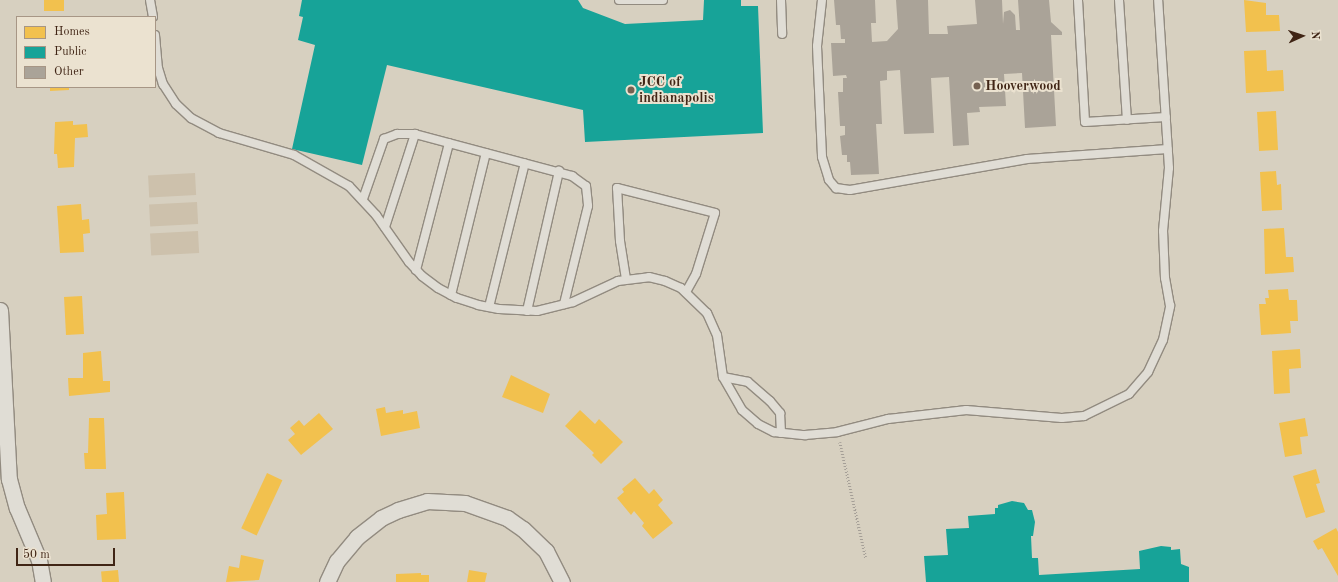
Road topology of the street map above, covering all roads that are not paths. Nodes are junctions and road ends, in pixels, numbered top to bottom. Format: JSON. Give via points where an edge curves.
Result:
{"nodes":[{"id":1,"x":150,"y":0,"type":"edge"},
{"id":2,"x":619,"y":0,"type":"edge"},
{"id":3,"x":663,"y":0,"type":"edge"},
{"id":4,"x":781,"y":0,"type":"edge"},
{"id":5,"x":822,"y":0,"type":"edge"},
{"id":6,"x":1078,"y":0,"type":"edge"},
{"id":7,"x":1119,"y":0,"type":"edge"},
{"id":8,"x":1158,"y":0,"type":"edge"},
{"id":9,"x":153,"y":16,"type":"edge"},
{"id":10,"x":782,"y":34,"type":"dead end"},
{"id":11,"x":156,"y":46,"type":"edge"},
{"id":12,"x":1166,"y":117,"type":"junction"},
{"id":13,"x":1127,"y":120,"type":"junction"},
{"id":14,"x":416,"y":134,"type":"junction"},
{"id":15,"x":449,"y":143,"type":"junction"},
{"id":16,"x":1168,"y":149,"type":"junction"},
{"id":17,"x":486,"y":153,"type":"junction"},
{"id":18,"x":525,"y":163,"type":"junction"},
{"id":19,"x":559,"y":172,"type":"junction"},
{"id":20,"x":363,"y":199,"type":"junction"},
{"id":21,"x":385,"y":228,"type":"junction"},
{"id":22,"x":416,"y":270,"type":"junction"},
{"id":23,"x":626,"y":279,"type":"junction"},
{"id":24,"x":686,"y":292,"type":"junction"},
{"id":25,"x":451,"y":295,"type":"junction"},
{"id":26,"x":564,"y":304,"type":"junction"},
{"id":27,"x":489,"y":307,"type":"junction"},
{"id":28,"x":0,"y":310,"type":"edge"},
{"id":29,"x":527,"y":311,"type":"junction"},
{"id":30,"x":724,"y":377,"type":"junction"},
{"id":31,"x":781,"y":434,"type":"junction"},
{"id":32,"x":43,"y":582,"type":"edge"},
{"id":33,"x":327,"y":582,"type":"edge"},
{"id":34,"x":562,"y":582,"type":"edge"}],
"edges":[{"from":1,"to":9,"type":"lane"},
{"from":2,"to":3,"type":"lane"},
{"from":4,"to":10,"type":"lane"},
{"from":5,"to":16,"type":"lane","via":[[817,46],[822,157],[829,180],[836,188],[850,190],[1026,159]]},
{"from":6,"to":13,"type":"lane","via":[[1085,122]]},
{"from":7,"to":13,"type":"lane"},
{"from":8,"to":12,"type":"lane"},
{"from":11,"to":20,"type":"lane","via":[[158,68],[163,84],[176,104],[191,118],[219,133],[269,147],[316,166],[349,186]]},
{"from":12,"to":13,"type":"lane"},
{"from":12,"to":16,"type":"lane"},
{"from":14,"to":15,"type":"lane"},
{"from":14,"to":20,"type":"lane","via":[[397,134],[384,139]]},
{"from":14,"to":21,"type":"lane"},
{"from":15,"to":17,"type":"lane"},
{"from":15,"to":22,"type":"lane"},
{"from":16,"to":31,"type":"lane","via":[[1169,168],[1163,231],[1165,278],[1170,306],[1163,340],[1157,353],[1148,372],[1129,394],[1084,416],[1062,418],[966,410],[888,419],[838,432]]},
{"from":17,"to":18,"type":"lane"},
{"from":17,"to":25,"type":"lane"},
{"from":18,"to":19,"type":"lane"},
{"from":18,"to":27,"type":"lane"},
{"from":19,"to":26,"type":"lane","via":[[572,176],[586,186],[588,206]]},
{"from":19,"to":29,"type":"lane"},
{"from":20,"to":21,"type":"lane"},
{"from":21,"to":22,"type":"lane"},
{"from":22,"to":25,"type":"lane"},
{"from":23,"to":24,"type":"lane","via":[[649,277],[665,281]]},
{"from":23,"to":24,"type":"lane","via":[[620,241],[617,188],[715,213],[696,274]]},
{"from":23,"to":26,"type":"lane"},
{"from":24,"to":30,"type":"lane","via":[[707,312],[714,325]]},
{"from":25,"to":27,"type":"lane"},
{"from":26,"to":29,"type":"lane"},
{"from":27,"to":29,"type":"lane"},
{"from":28,"to":32,"type":"street","via":[[9,479],[16,508],[39,560]]},
{"from":30,"to":31,"type":"lane","via":[[742,410],[758,424]]},
{"from":30,"to":31,"type":"lane","via":[[748,382],[770,401],[780,413]]},
{"from":33,"to":34,"type":"street","via":[[338,561],[357,537],[381,518],[427,502],[465,503],[496,513],[523,529],[546,551]]}]}
